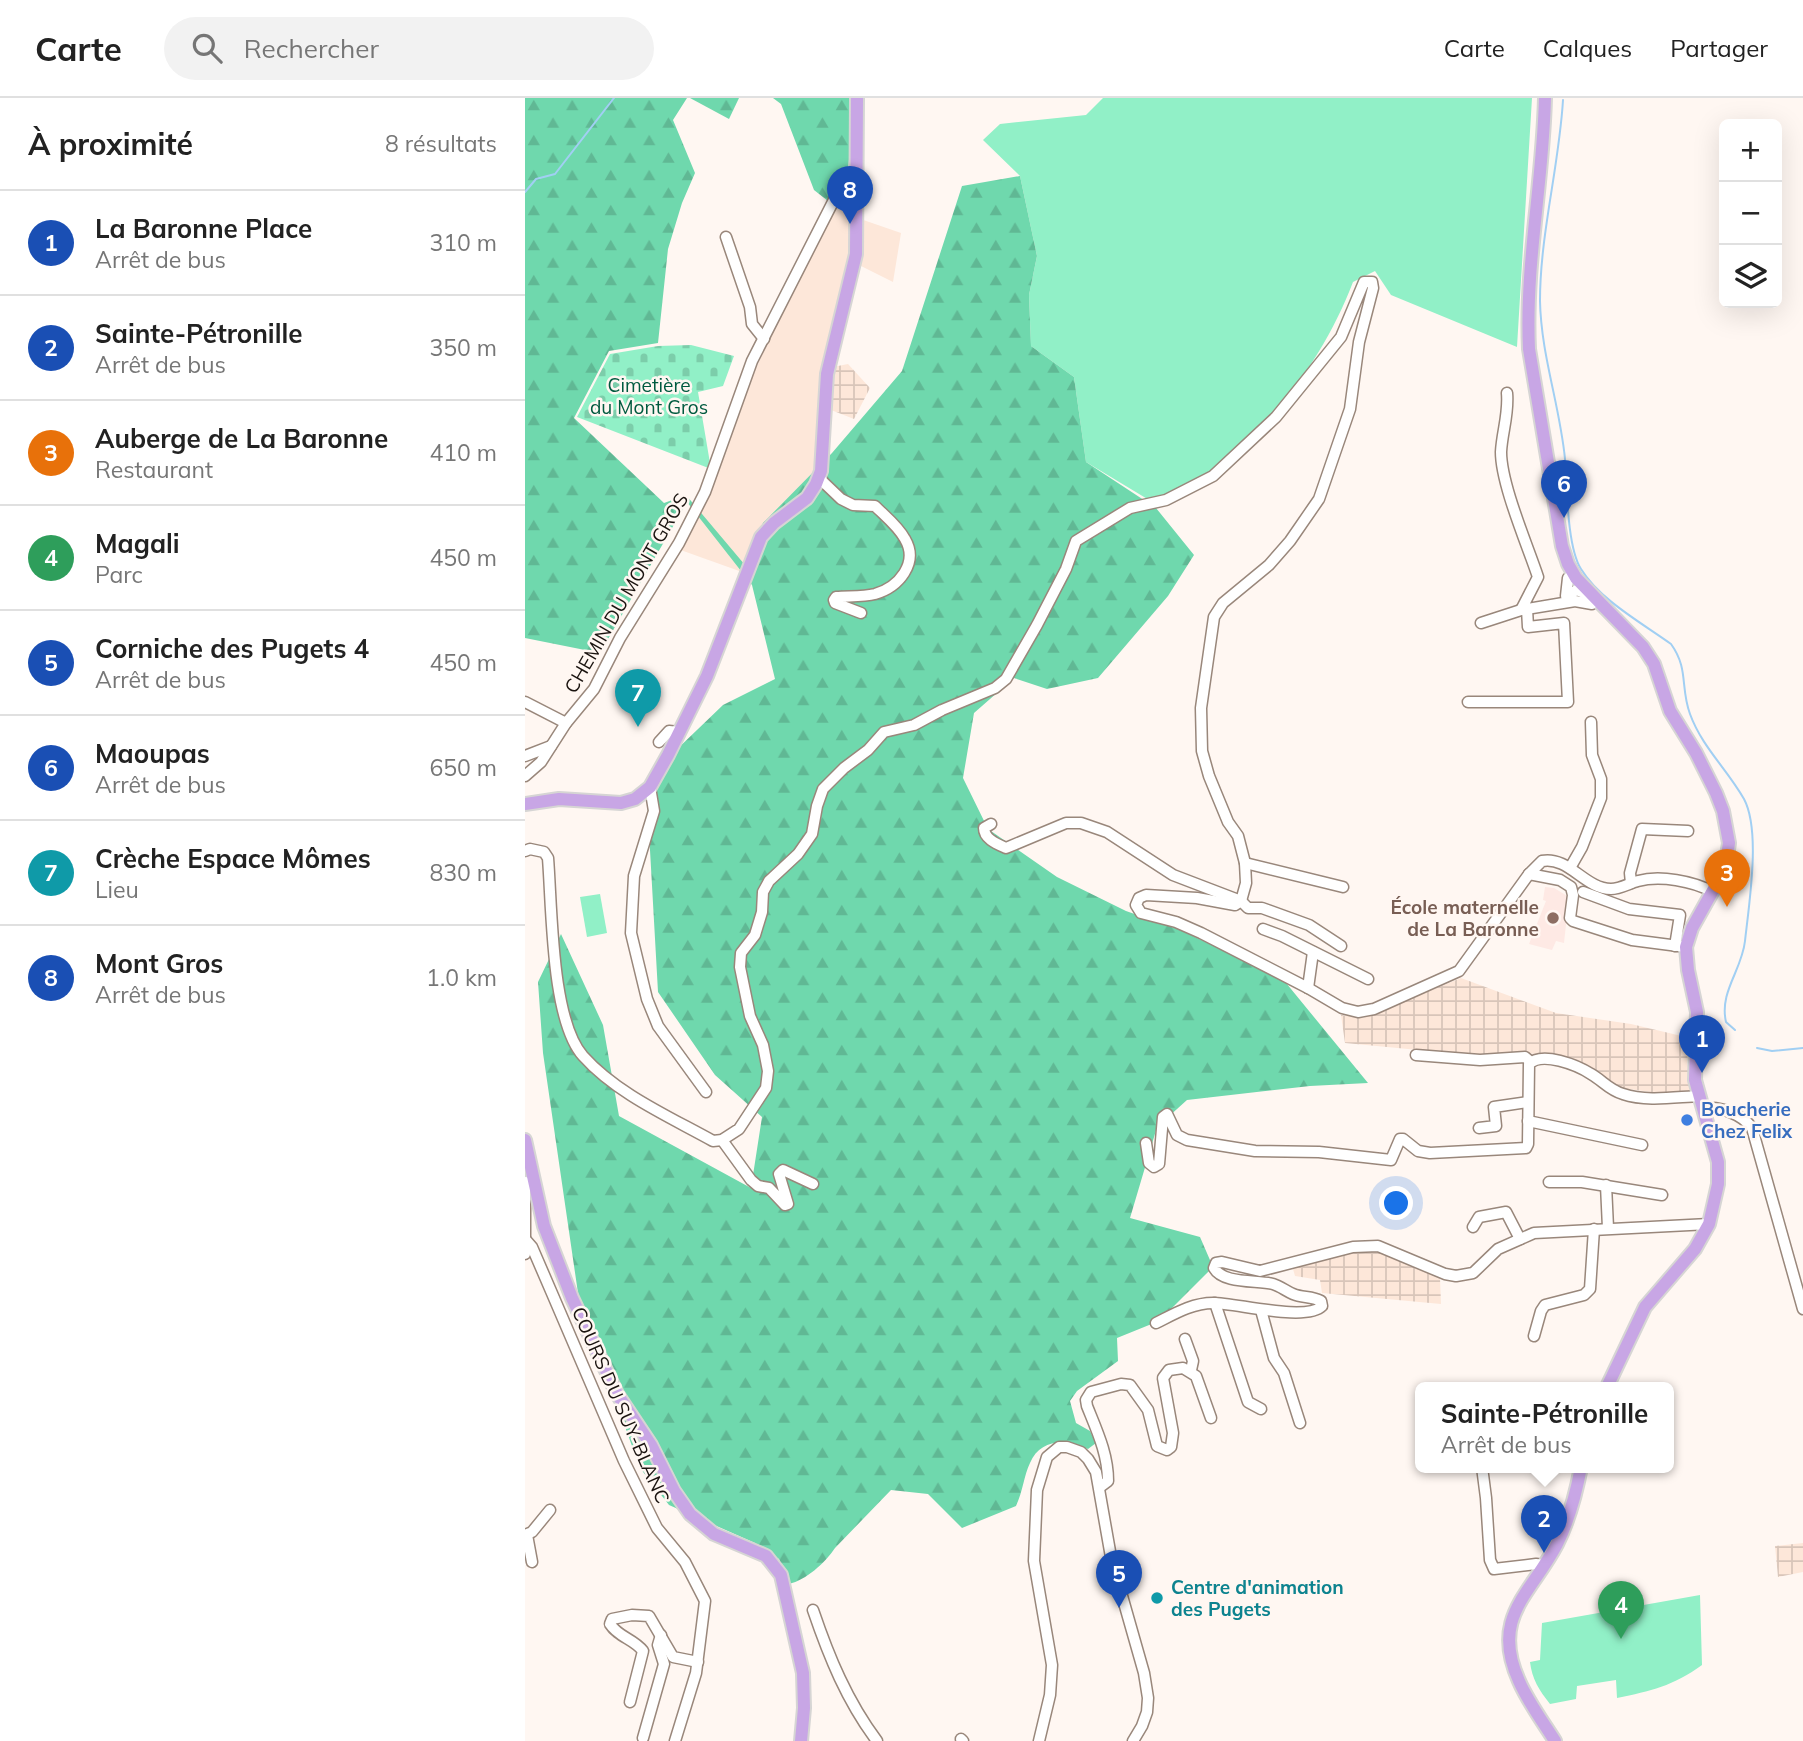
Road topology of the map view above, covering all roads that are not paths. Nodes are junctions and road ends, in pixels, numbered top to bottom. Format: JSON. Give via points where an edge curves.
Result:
{"nodes":[{"id":1,"x":857,"y":98,"type":"edge"},
{"id":2,"x":1545,"y":98,"type":"edge"},
{"id":3,"x":857,"y":185,"type":"junction"},
{"id":4,"x":726,"y":237,"type":"dead end"},
{"id":5,"x":764,"y":339,"type":"junction"},
{"id":6,"x":1507,"y":393,"type":"dead end"},
{"id":7,"x":819,"y":478,"type":"junction"},
{"id":8,"x":1575,"y":590,"type":"junction"},
{"id":9,"x":1596,"y":603,"type":"junction"},
{"id":10,"x":1524,"y":609,"type":"junction"},
{"id":11,"x":861,"y":612,"type":"dead end"},
{"id":12,"x":1482,"y":623,"type":"dead end"},
{"id":13,"x":525,"y":702,"type":"edge"},
{"id":14,"x":1468,"y":702,"type":"dead end"},
{"id":15,"x":1591,"y":722,"type":"dead end"},
{"id":16,"x":566,"y":723,"type":"junction"},
{"id":17,"x":679,"y":732,"type":"junction"},
{"id":18,"x":659,"y":742,"type":"dead end"},
{"id":19,"x":551,"y":746,"type":"junction"},
{"id":20,"x":525,"y":756,"type":"edge"},
{"id":21,"x":525,"y":776,"type":"edge"},
{"id":22,"x":650,"y":787,"type":"junction"},
{"id":23,"x":525,"y":804,"type":"edge"},
{"id":24,"x":991,"y":824,"type":"dead end"},
{"id":25,"x":1688,"y":831,"type":"dead end"},
{"id":26,"x":525,"y":851,"type":"edge"},
{"id":27,"x":1245,"y":863,"type":"junction"},
{"id":28,"x":1570,"y":868,"type":"junction"},
{"id":29,"x":1529,"y":874,"type":"junction"},
{"id":30,"x":1631,"y":883,"type":"junction"},
{"id":31,"x":1343,"y":887,"type":"dead end"},
{"id":32,"x":1713,"y":891,"type":"junction"},
{"id":33,"x":1583,"y":892,"type":"dead end"},
{"id":34,"x":1241,"y":901,"type":"junction"},
{"id":35,"x":1263,"y":929,"type":"dead end"},
{"id":36,"x":1341,"y":946,"type":"dead end"},
{"id":37,"x":1680,"y":946,"type":"junction"},
{"id":38,"x":1314,"y":952,"type":"junction"},
{"id":39,"x":1368,"y":979,"type":"dead end"},
{"id":40,"x":1308,"y":988,"type":"junction"},
{"id":41,"x":1416,"y":1055,"type":"dead end"},
{"id":42,"x":1531,"y":1062,"type":"junction"},
{"id":43,"x":706,"y":1093,"type":"dead end"},
{"id":44,"x":1699,"y":1096,"type":"junction"},
{"id":45,"x":1528,"y":1102,"type":"junction"},
{"id":46,"x":1704,"y":1109,"type":"junction"},
{"id":47,"x":1528,"y":1121,"type":"junction"},
{"id":48,"x":1479,"y":1128,"type":"dead end"},
{"id":49,"x":525,"y":1140,"type":"edge"},
{"id":50,"x":722,"y":1140,"type":"junction"},
{"id":51,"x":1146,"y":1143,"type":"dead end"},
{"id":52,"x":1641,"y":1145,"type":"dead end"},
{"id":53,"x":525,"y":1182,"type":"edge"},
{"id":54,"x":1549,"y":1182,"type":"dead end"},
{"id":55,"x":813,"y":1184,"type":"dead end"},
{"id":56,"x":1609,"y":1185,"type":"junction"},
{"id":57,"x":1662,"y":1195,"type":"dead end"},
{"id":58,"x":1709,"y":1224,"type":"junction"},
{"id":59,"x":1473,"y":1227,"type":"dead end"},
{"id":60,"x":1611,"y":1228,"type":"junction"},
{"id":61,"x":1594,"y":1229,"type":"junction"},
{"id":62,"x":1520,"y":1239,"type":"junction"},
{"id":63,"x":526,"y":1240,"type":"edge"},
{"id":64,"x":525,"y":1254,"type":"edge"},
{"id":65,"x":1215,"y":1303,"type":"junction"},
{"id":66,"x":1803,"y":1309,"type":"edge"},
{"id":67,"x":1261,"y":1310,"type":"junction"},
{"id":68,"x":1156,"y":1323,"type":"dead end"},
{"id":69,"x":1534,"y":1336,"type":"dead end"},
{"id":70,"x":1185,"y":1339,"type":"dead end"},
{"id":71,"x":1191,"y":1370,"type":"junction"},
{"id":72,"x":1609,"y":1382,"type":"edge"},
{"id":73,"x":1261,"y":1409,"type":"dead end"},
{"id":74,"x":1210,"y":1418,"type":"dead end"},
{"id":75,"x":1300,"y":1423,"type":"dead end"},
{"id":76,"x":1483,"y":1473,"type":"edge"},
{"id":77,"x":1580,"y":1473,"type":"edge"},
{"id":78,"x":1100,"y":1487,"type":"junction"},
{"id":79,"x":550,"y":1510,"type":"dead end"},
{"id":80,"x":526,"y":1535,"type":"edge"},
{"id":81,"x":532,"y":1562,"type":"dead end"},
{"id":82,"x":1544,"y":1565,"type":"junction"},
{"id":83,"x":813,"y":1610,"type":"dead end"},
{"id":84,"x":661,"y":1635,"type":"junction"},
{"id":85,"x":698,"y":1662,"type":"junction"},
{"id":86,"x":630,"y":1702,"type":"dead end"},
{"id":87,"x":643,"y":1738,"type":"dead end"},
{"id":88,"x":675,"y":1741,"type":"edge"},
{"id":89,"x":801,"y":1741,"type":"edge"},
{"id":90,"x":877,"y":1741,"type":"edge"},
{"id":91,"x":1039,"y":1741,"type":"edge"},
{"id":92,"x":1133,"y":1741,"type":"edge"},
{"id":93,"x":1555,"y":1741,"type":"edge"}],
"edges":[{"from":1,"to":3,"type":"main road"},
{"from":2,"to":8,"type":"main road","via":[[1530,254],[1529,349],[1562,546]]},
{"from":3,"to":5,"type":"street","name":"CHEMIN DU MONT GROS","via":[[838,192]]},
{"from":3,"to":7,"type":"main road","via":[[856,254],[827,374]]},
{"from":4,"to":5,"type":"street","via":[[752,324]]},
{"from":5,"to":16,"type":"street","name":"CHEMIN DU MONT GROS","via":[[741,387],[705,492],[679,543],[594,689]]},
{"from":6,"to":10,"type":"street","via":[[1501,452],[1504,473],[1538,577]]},
{"from":7,"to":11,"type":"street","via":[[841,499],[875,506],[907,541],[907,571],[898,582],[877,594],[834,600]]},
{"from":7,"to":17,"type":"main road","via":[[807,498],[761,537],[707,676]]},
{"from":8,"to":9,"type":"main road"},
{"from":8,"to":9,"type":"street"},
{"from":8,"to":10,"type":"street","via":[[1557,604]]},
{"from":9,"to":32,"type":"main road","via":[[1654,664],[1670,710],[1723,811],[1728,857]]},
{"from":10,"to":12,"type":"street"},
{"from":10,"to":14,"type":"street","via":[[1528,627],[1564,623],[1568,702]]},
{"from":13,"to":16,"type":"street"},
{"from":15,"to":28,"type":"street","via":[[1601,798]]},
{"from":16,"to":19,"type":"street","name":"CHEMIN DU MONT GROS"},
{"from":17,"to":18,"type":"street","via":[[669,731]]},
{"from":17,"to":22,"type":"main road"},
{"from":19,"to":20,"type":"street"},
{"from":19,"to":21,"type":"street","name":"CHEMIN DU MONT GROS"},
{"from":22,"to":23,"type":"main road","via":[[621,803],[559,799]]},
{"from":22,"to":43,"type":"street","via":[[654,811],[634,876],[631,933],[646,999],[658,1026]]},
{"from":24,"to":34,"type":"street","via":[[984,833],[1006,848],[1066,823],[1080,823],[1107,832],[1173,875]]},
{"from":25,"to":30,"type":"street","via":[[1641,829]]},
{"from":26,"to":50,"type":"street","via":[[544,852],[548,858],[551,931],[561,999],[582,1055],[617,1085],[713,1141]]},
{"from":27,"to":31,"type":"street"},
{"from":27,"to":34,"type":"street"},
{"from":27,"to":50,"type":"street","via":[[1202,751],[1201,708],[1215,617],[1223,603],[1269,565],[1319,499],[1350,409],[1372,282],[1364,282],[1341,337],[1276,417],[1213,476],[1165,500],[1130,508],[1076,541],[1066,569],[1006,679],[914,725],[884,732],[824,789],[812,834],[769,881],[755,935],[741,953],[750,1016],[768,1071],[766,1088],[739,1129]]},
{"from":28,"to":29,"type":"street","via":[[1549,860]]},
{"from":28,"to":30,"type":"street","via":[[1610,889]]},
{"from":29,"to":37,"type":"street","via":[[1571,887],[1573,921],[1632,940]]},
{"from":29,"to":40,"type":"street","via":[[1459,971],[1448,978],[1358,1012]]},
{"from":30,"to":32,"type":"street","via":[[1689,883]]},
{"from":32,"to":37,"type":"main road"},
{"from":33,"to":37,"type":"street","via":[[1629,909],[1680,915]]},
{"from":34,"to":36,"type":"street","via":[[1248,908],[1262,908],[1309,925]]},
{"from":34,"to":40,"type":"street","via":[[1235,905],[1146,895],[1136,905],[1140,913],[1201,933]]},
{"from":35,"to":38,"type":"street"},
{"from":37,"to":44,"type":"main road","via":[[1696,1012],[1694,1070]]},
{"from":38,"to":39,"type":"street"},
{"from":38,"to":40,"type":"street"},
{"from":41,"to":42,"type":"street","via":[[1480,1060],[1509,1056]]},
{"from":42,"to":44,"type":"street","via":[[1540,1059],[1576,1067],[1624,1095]]},
{"from":42,"to":45,"type":"street"},
{"from":44,"to":46,"type":"main road"},
{"from":45,"to":47,"type":"street"},
{"from":45,"to":48,"type":"street","via":[[1494,1107],[1496,1126]]},
{"from":46,"to":58,"type":"main road","via":[[1719,1172]]},
{"from":46,"to":66,"type":"street","via":[[1718,1108],[1752,1128]]},
{"from":47,"to":51,"type":"street","via":[[1526,1148],[1430,1153],[1418,1151],[1403,1139],[1396,1143],[1391,1160],[1255,1151],[1187,1140],[1177,1135],[1167,1114],[1159,1164],[1154,1167]]},
{"from":47,"to":52,"type":"street"},
{"from":49,"to":89,"type":"main road","via":[[544,1226],[572,1298],[617,1394],[652,1446],[674,1491],[690,1514],[714,1534],[762,1554],[779,1571],[802,1664]]},
{"from":50,"to":55,"type":"street","via":[[751,1180],[769,1188],[785,1205],[789,1204],[779,1174],[783,1170]]},
{"from":53,"to":63,"type":"street"},
{"from":54,"to":56,"type":"street"},
{"from":56,"to":57,"type":"street"},
{"from":56,"to":60,"type":"street"},
{"from":58,"to":60,"type":"street"},
{"from":58,"to":72,"type":"main road","via":[[1695,1249],[1645,1307]]},
{"from":59,"to":62,"type":"street","via":[[1479,1217],[1506,1212]]},
{"from":60,"to":61,"type":"street"},
{"from":61,"to":62,"type":"street","via":[[1534,1233]]},
{"from":61,"to":69,"type":"street","via":[[1590,1289],[1543,1307]]},
{"from":62,"to":67,"type":"street","via":[[1498,1249],[1465,1275],[1445,1274],[1378,1246],[1353,1247],[1259,1271],[1216,1263],[1217,1273],[1275,1284],[1295,1295],[1315,1297],[1322,1306],[1305,1312]]},
{"from":63,"to":64,"type":"street"},
{"from":63,"to":85,"type":"street","name":"COURS DU SUY-BLANC","via":[[657,1528],[685,1562],[705,1601]]},
{"from":65,"to":67,"type":"street"},
{"from":65,"to":68,"type":"street","via":[[1188,1307]]},
{"from":65,"to":73,"type":"street","via":[[1248,1402]]},
{"from":67,"to":75,"type":"street"},
{"from":70,"to":71,"type":"street"},
{"from":71,"to":74,"type":"street"},
{"from":71,"to":78,"type":"street","via":[[1174,1368],[1163,1378],[1173,1433],[1167,1450],[1157,1446],[1148,1410],[1130,1385],[1097,1388],[1088,1395],[1087,1406],[1106,1457],[1108,1481]]},
{"from":76,"to":82,"type":"street","via":[[1494,1569]]},
{"from":77,"to":82,"type":"main road","via":[[1570,1513]]},
{"from":78,"to":91,"type":"street","via":[[1088,1459],[1073,1448],[1059,1447],[1047,1457],[1039,1476],[1034,1561],[1052,1680]]},
{"from":78,"to":92,"type":"street","via":[[1111,1557],[1146,1683],[1146,1717]]},
{"from":79,"to":80,"type":"street"},
{"from":80,"to":81,"type":"street"},
{"from":82,"to":93,"type":"main road","via":[[1515,1607],[1510,1645],[1518,1680]]},
{"from":83,"to":90,"type":"street","via":[[851,1702]]},
{"from":84,"to":85,"type":"street","via":[[673,1657]]},
{"from":84,"to":86,"type":"street","via":[[643,1614],[613,1619],[610,1624],[643,1651]]},
{"from":84,"to":87,"type":"street","via":[[658,1645],[664,1664]]},
{"from":85,"to":88,"type":"street","name":"COURS DU SUY-BLANC"}]}
